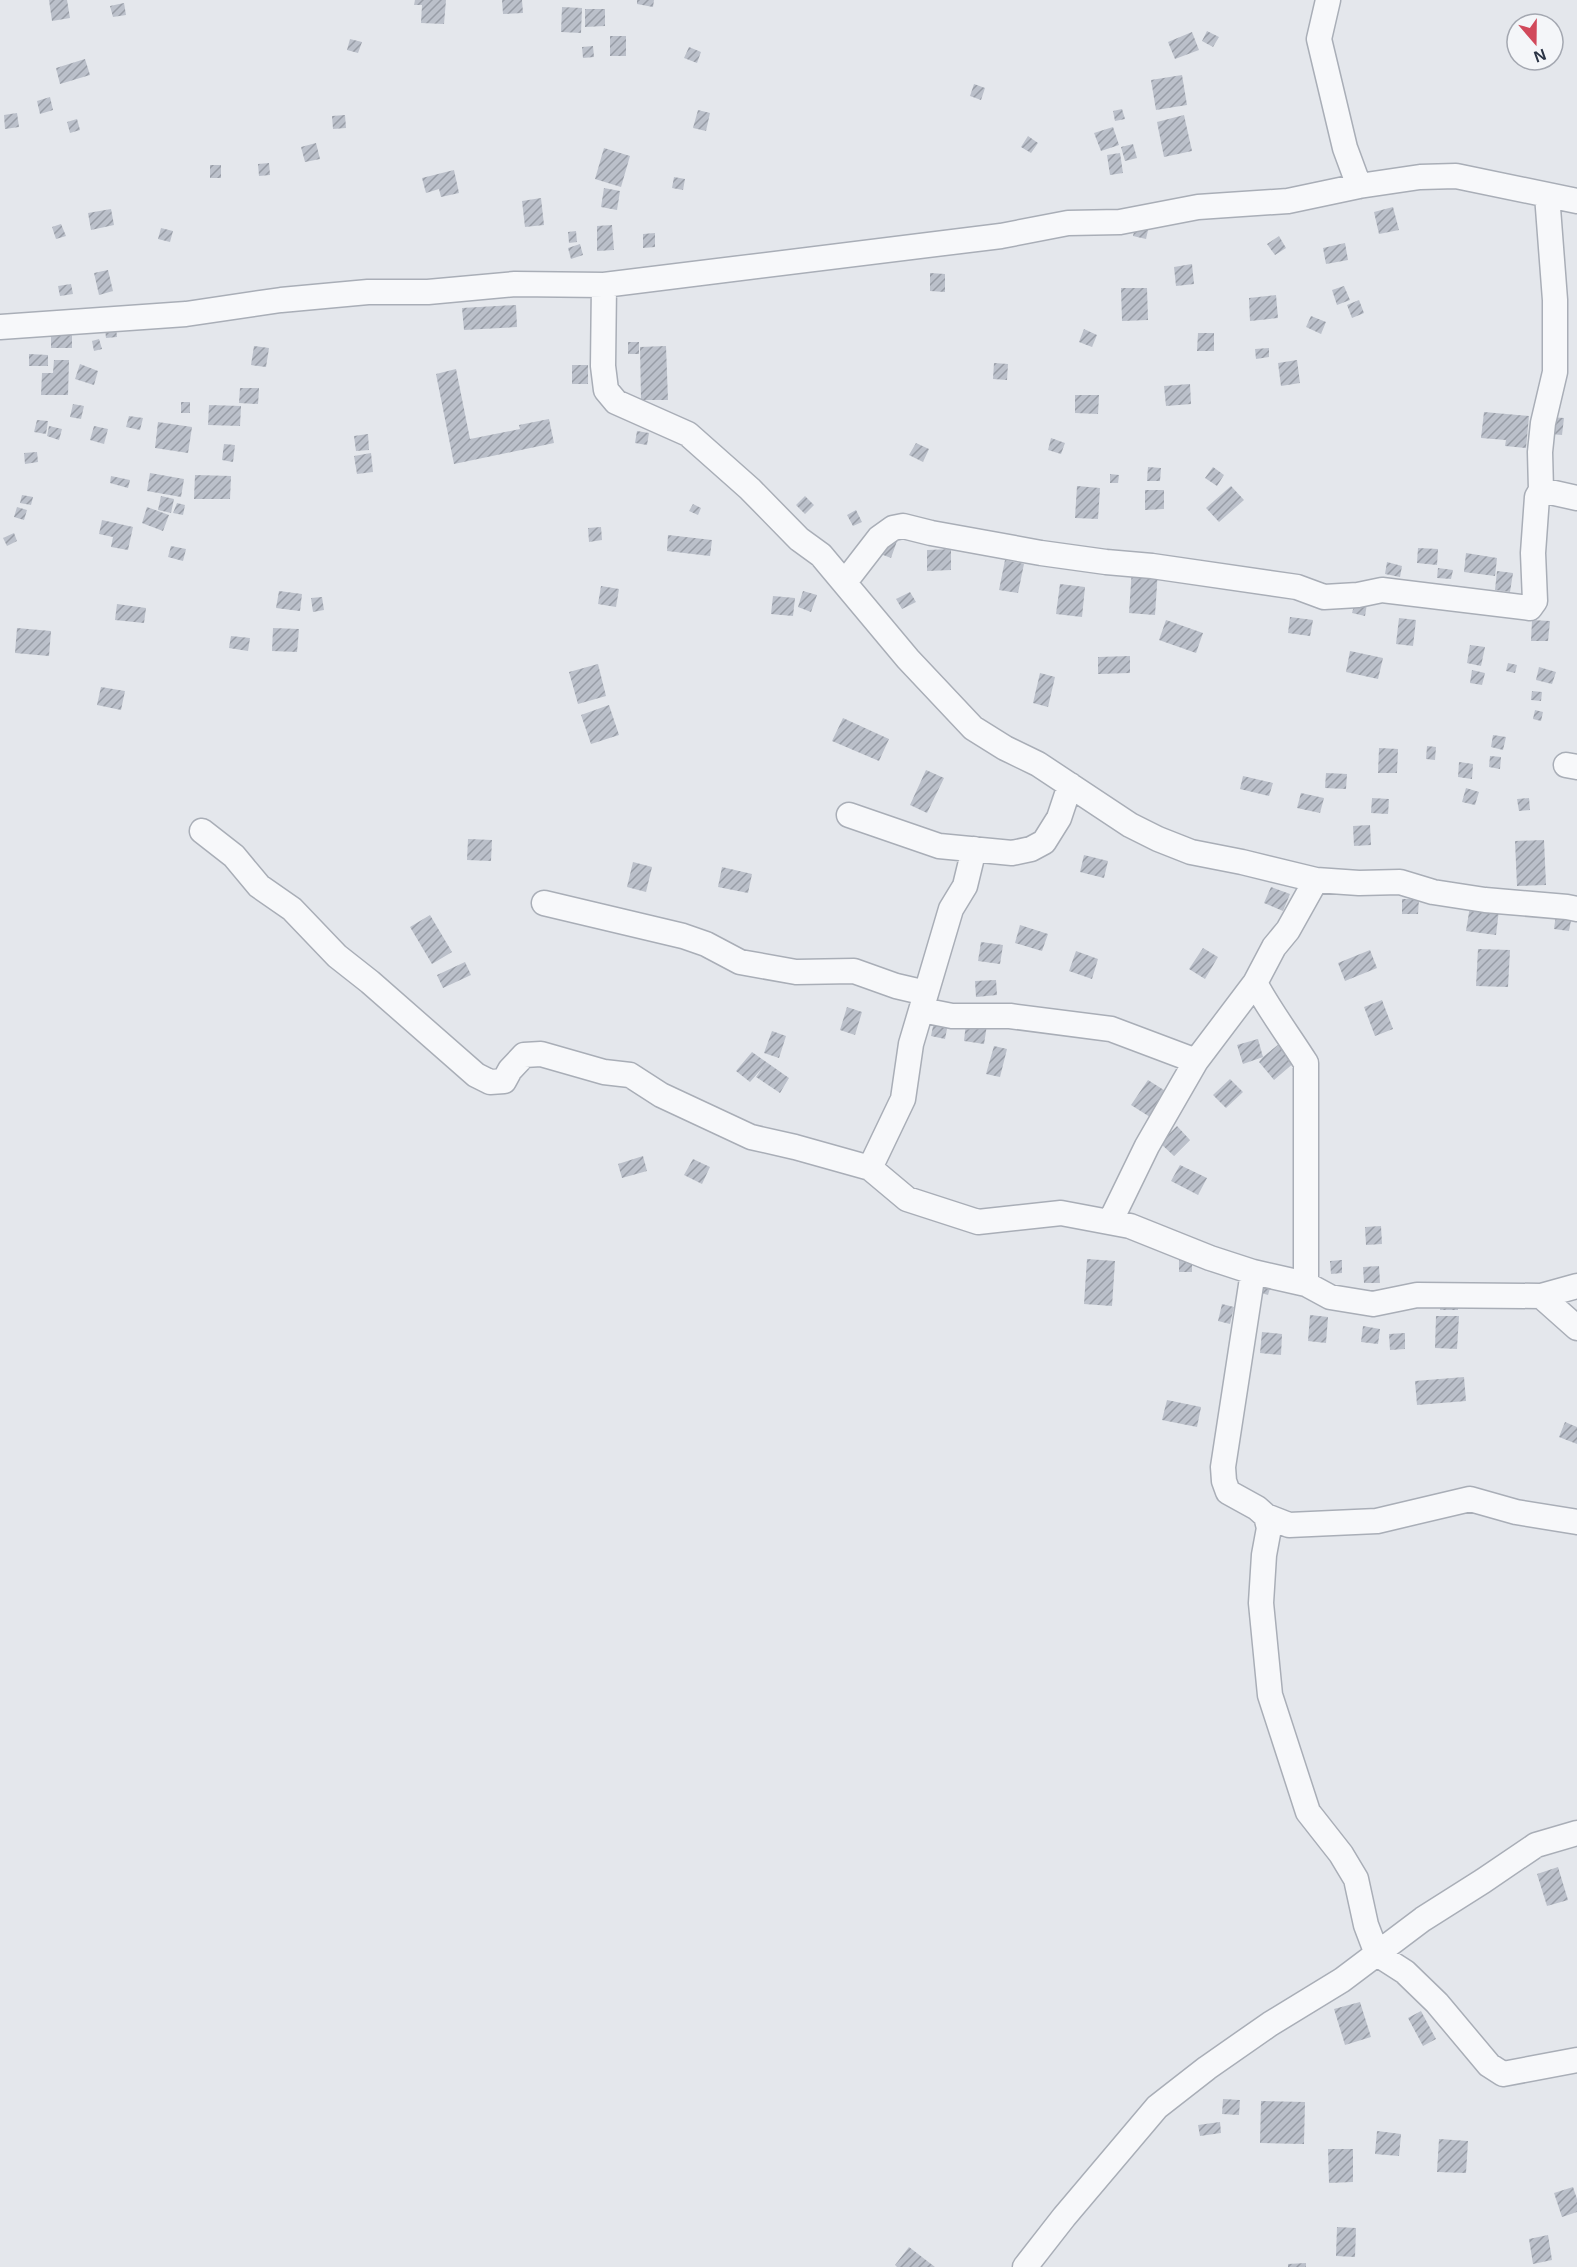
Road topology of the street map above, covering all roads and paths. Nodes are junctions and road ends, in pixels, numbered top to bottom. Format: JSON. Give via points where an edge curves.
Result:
{"nodes":[{"id":1,"x":1328,"y":0,"type":"edge"},
{"id":2,"x":1359,"y":186,"type":"junction"},
{"id":3,"x":1547,"y":195,"type":"junction"},
{"id":4,"x":1577,"y":201,"type":"edge"},
{"id":5,"x":604,"y":285,"type":"junction"},
{"id":6,"x":0,"y":327,"type":"edge"},
{"id":7,"x":1541,"y":490,"type":"junction"},
{"id":8,"x":1577,"y":498,"type":"edge"},
{"id":9,"x":845,"y":582,"type":"junction"},
{"id":10,"x":1070,"y":785,"type":"junction"},
{"id":11,"x":849,"y":815,"type":"dead end"},
{"id":12,"x":202,"y":831,"type":"dead end"},
{"id":13,"x":974,"y":849,"type":"junction"},
{"id":14,"x":1316,"y":880,"type":"junction"},
{"id":15,"x":544,"y":903,"type":"dead end"},
{"id":16,"x":1577,"y":909,"type":"edge"},
{"id":17,"x":1255,"y":983,"type":"junction"},
{"id":18,"x":924,"y":1001,"type":"junction"},
{"id":19,"x":1196,"y":1061,"type":"junction"},
{"id":20,"x":870,"y":1168,"type":"junction"},
{"id":21,"x":1110,"y":1222,"type":"junction"},
{"id":22,"x":1253,"y":1272,"type":"junction"},
{"id":23,"x":1305,"y":1284,"type":"junction"},
{"id":24,"x":1577,"y":1286,"type":"edge"},
{"id":25,"x":1541,"y":1296,"type":"junction"},
{"id":26,"x":1577,"y":1328,"type":"edge"},
{"id":27,"x":1266,"y":1516,"type":"junction"},
{"id":28,"x":1577,"y":1522,"type":"edge"},
{"id":29,"x":1577,"y":1833,"type":"edge"},
{"id":30,"x":1377,"y":1954,"type":"junction"},
{"id":31,"x":1577,"y":2060,"type":"edge"},
{"id":32,"x":1025,"y":2267,"type":"edge"}],
"edges":[{"from":1,"to":2,"type":"street","via":[[1319,39],[1345,148]]},
{"from":2,"to":3,"type":"street","via":[[1456,176]]},
{"from":2,"to":5,"type":"street","via":[[1288,201],[1198,207],[1120,222],[1068,223],[1001,236]]},
{"from":3,"to":4,"type":"street"},
{"from":3,"to":7,"type":"street","via":[[1555,300],[1555,372],[1543,423]]},
{"from":5,"to":6,"type":"street","via":[[515,284],[428,292],[368,292],[186,314]]},
{"from":5,"to":9,"type":"street","via":[[603,366],[606,390],[615,402],[688,435],[821,555]]},
{"from":7,"to":8,"type":"street"},
{"from":7,"to":9,"type":"street","via":[[1534,522],[1535,601],[1530,608],[1383,590],[1324,597],[1297,587],[1041,553],[903,526],[879,538]]},
{"from":9,"to":10,"type":"street","via":[[908,659],[974,728]]},
{"from":10,"to":13,"type":"street","via":[[1059,818],[1044,842],[1012,854]]},
{"from":10,"to":14,"type":"street","via":[[1130,825],[1191,852]]},
{"from":11,"to":13,"type":"street","via":[[939,846]]},
{"from":12,"to":20,"type":"street","via":[[234,856],[259,886],[292,909],[337,956],[476,1075],[490,1082],[504,1081],[524,1055],[541,1054],[604,1072],[630,1075],[661,1095],[751,1137]]},
{"from":13,"to":18,"type":"street","via":[[965,886],[951,909]]},
{"from":14,"to":16,"type":"street","via":[[1400,882],[1464,897]]},
{"from":14,"to":17,"type":"street"},
{"from":15,"to":18,"type":"street","via":[[683,936],[740,962],[796,972],[854,971]]},
{"from":17,"to":19,"type":"street"},
{"from":17,"to":23,"type":"street","via":[[1305,1063]]},
{"from":18,"to":19,"type":"street","via":[[952,1016],[1010,1016],[1111,1029]]},
{"from":18,"to":20,"type":"street","via":[[911,1044],[903,1099]]},
{"from":19,"to":21,"type":"street","via":[[1147,1146]]},
{"from":20,"to":21,"type":"street","via":[[907,1199],[978,1222],[1061,1213]]},
{"from":21,"to":22,"type":"street"},
{"from":22,"to":23,"type":"street"},
{"from":22,"to":27,"type":"street","via":[[1224,1481],[1227,1492]]},
{"from":23,"to":25,"type":"street","via":[[1330,1297],[1372,1304],[1417,1295]]},
{"from":24,"to":25,"type":"street"},
{"from":25,"to":26,"type":"street"},
{"from":27,"to":28,"type":"street","via":[[1289,1525],[1377,1521],[1470,1499],[1516,1512]]},
{"from":27,"to":30,"type":"street","via":[[1269,1528],[1261,1603],[1270,1695],[1308,1812],[1356,1879]]},
{"from":29,"to":30,"type":"street","via":[[1536,1845],[1423,1918]]},
{"from":30,"to":31,"type":"street","via":[[1405,1972],[1489,2065],[1503,2074]]},
{"from":30,"to":32,"type":"street","via":[[1270,2024],[1157,2107]]}]}
